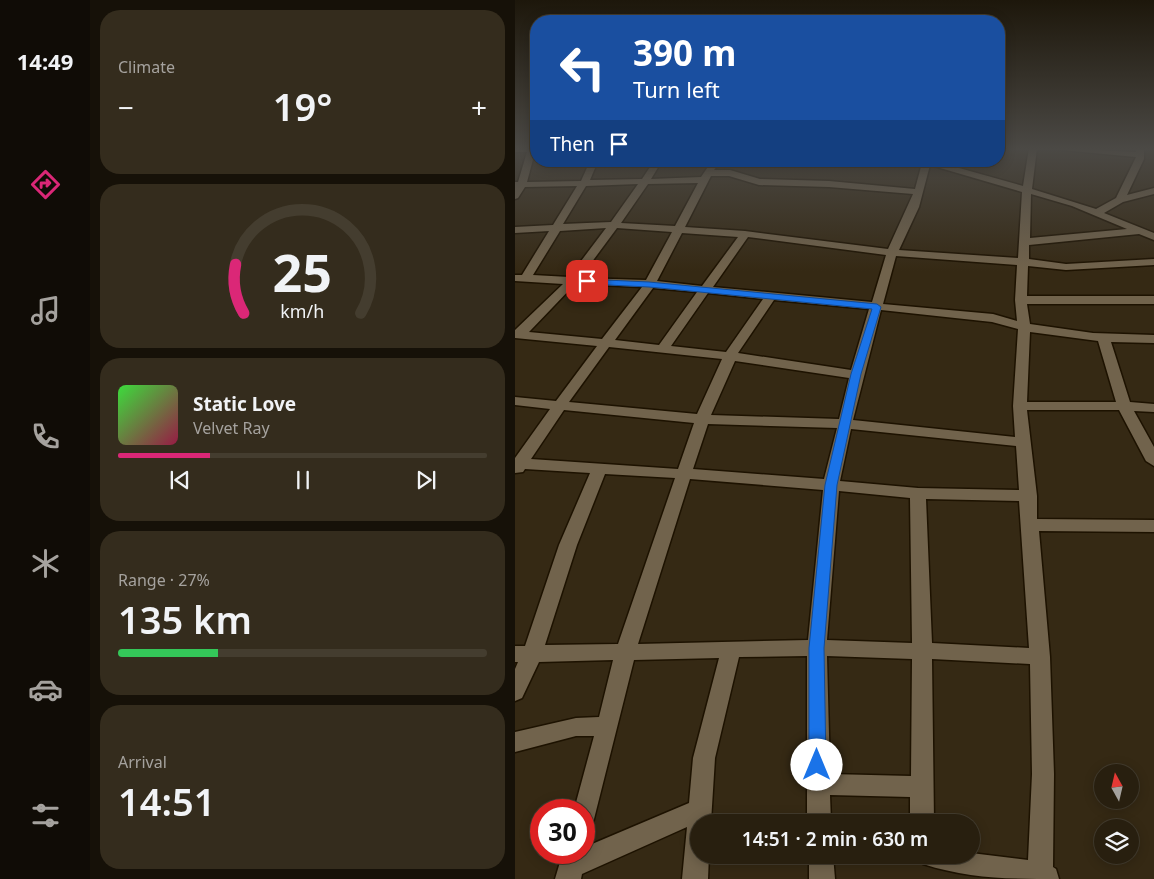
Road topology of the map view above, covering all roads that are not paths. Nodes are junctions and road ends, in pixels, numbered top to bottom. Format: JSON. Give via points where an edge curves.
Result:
{"nodes":[{"id":1,"x":580,"y":189,"type":"edge"},
{"id":2,"x":640,"y":189,"type":"edge"},
{"id":3,"x":700,"y":189,"type":"edge"},
{"id":4,"x":885,"y":189,"type":"edge"},
{"id":5,"x":920,"y":189,"type":"edge"},
{"id":6,"x":1023,"y":189,"type":"edge"},
{"id":7,"x":1124,"y":189,"type":"edge"},
{"id":8,"x":1027,"y":190,"type":"junction"},
{"id":9,"x":1154,"y":191,"type":"edge"},
{"id":10,"x":919,"y":192,"type":"junction"},
{"id":11,"x":1120,"y":200,"type":"junction"},
{"id":12,"x":1097,"y":212,"type":"junction"},
{"id":13,"x":612,"y":225,"type":"junction"},
{"id":14,"x":556,"y":227,"type":"junction"},
{"id":15,"x":1154,"y":227,"type":"edge"},
{"id":16,"x":515,"y":230,"type":"edge"},
{"id":17,"x":678,"y":230,"type":"junction"},
{"id":18,"x":1141,"y":231,"type":"junction"},
{"id":19,"x":745,"y":234,"type":"junction"},
{"id":20,"x":1154,"y":237,"type":"edge"},
{"id":21,"x":1024,"y":242,"type":"junction"},
{"id":22,"x":892,"y":253,"type":"junction"},
{"id":23,"x":1024,"y":262,"type":"junction"},
{"id":24,"x":1154,"y":262,"type":"edge"},
{"id":25,"x":520,"y":278,"type":"edge"},
{"id":26,"x":573,"y":281,"type":"junction"},
{"id":27,"x":649,"y":284,"type":"junction"},
{"id":28,"x":707,"y":290,"type":"junction"},
{"id":29,"x":771,"y":296,"type":"junction"},
{"id":30,"x":1021,"y":300,"type":"junction"},
{"id":31,"x":1154,"y":300,"type":"edge"},
{"id":32,"x":877,"y":307,"type":"junction"},
{"id":33,"x":1024,"y":329,"type":"junction"},
{"id":34,"x":517,"y":334,"type":"edge"},
{"id":35,"x":1104,"y":338,"type":"junction"},
{"id":36,"x":1154,"y":339,"type":"edge"},
{"id":37,"x":607,"y":344,"type":"junction"},
{"id":38,"x":662,"y":349,"type":"junction"},
{"id":39,"x":731,"y":356,"type":"junction"},
{"id":40,"x":856,"y":374,"type":"junction"},
{"id":41,"x":515,"y":401,"type":"edge"},
{"id":42,"x":560,"y":405,"type":"junction"},
{"id":43,"x":1020,"y":406,"type":"junction"},
{"id":44,"x":1125,"y":406,"type":"junction"},
{"id":45,"x":1154,"y":408,"type":"edge"},
{"id":46,"x":702,"y":419,"type":"junction"},
{"id":47,"x":846,"y":424,"type":"junction"},
{"id":48,"x":1023,"y":442,"type":"junction"},
{"id":49,"x":1154,"y":461,"type":"edge"},
{"id":50,"x":517,"y":466,"type":"edge"},
{"id":51,"x":600,"y":468,"type":"junction"},
{"id":52,"x":683,"y":474,"type":"junction"},
{"id":53,"x":831,"y":485,"type":"junction"},
{"id":54,"x":918,"y":493,"type":"junction"},
{"id":55,"x":1029,"y":496,"type":"junction"},
{"id":56,"x":1030,"y":525,"type":"junction"},
{"id":57,"x":1154,"y":526,"type":"edge"},
{"id":58,"x":817,"y":648,"type":"junction"},
{"id":59,"x":731,"y":649,"type":"junction"},
{"id":60,"x":626,"y":650,"type":"junction"},
{"id":61,"x":922,"y":652,"type":"junction"},
{"id":62,"x":524,"y":654,"type":"edge"},
{"id":63,"x":1040,"y":657,"type":"junction"},
{"id":64,"x":515,"y":692,"type":"edge"},
{"id":65,"x":608,"y":726,"type":"junction"},
{"id":66,"x":515,"y":742,"type":"edge"},
{"id":67,"x":818,"y":784,"type":"junction"},
{"id":68,"x":922,"y":787,"type":"junction"},
{"id":69,"x":589,"y":799,"type":"edge"},
{"id":70,"x":699,"y":810,"type":"junction"},
{"id":71,"x":819,"y":814,"type":"edge"},
{"id":72,"x":922,"y":814,"type":"edge"},
{"id":73,"x":821,"y":864,"type":"edge"},
{"id":74,"x":955,"y":864,"type":"edge"},
{"id":75,"x":571,"y":866,"type":"edge"},
{"id":76,"x":1043,"y":877,"type":"edge"},
{"id":77,"x":695,"y":879,"type":"edge"},
{"id":78,"x":822,"y":879,"type":"edge"}],
"edges":[{"from":1,"to":14,"type":"street"},
{"from":2,"to":13,"type":"street"},
{"from":3,"to":17,"type":"street"},
{"from":4,"to":10,"type":"street"},
{"from":5,"to":10,"type":"street"},
{"from":6,"to":8,"type":"street"},
{"from":7,"to":11,"type":"street"},
{"from":8,"to":12,"type":"street"},
{"from":8,"to":21,"type":"street"},
{"from":9,"to":11,"type":"street"},
{"from":10,"to":22,"type":"street"},
{"from":11,"to":12,"type":"street"},
{"from":12,"to":18,"type":"street"},
{"from":13,"to":14,"type":"street"},
{"from":13,"to":17,"type":"street"},
{"from":13,"to":26,"type":"street"},
{"from":14,"to":16,"type":"street"},
{"from":14,"to":25,"type":"street"},
{"from":15,"to":18,"type":"street"},
{"from":17,"to":19,"type":"street"},
{"from":17,"to":27,"type":"street"},
{"from":18,"to":20,"type":"street"},
{"from":18,"to":21,"type":"street"},
{"from":19,"to":22,"type":"street"},
{"from":19,"to":28,"type":"street"},
{"from":21,"to":23,"type":"street"},
{"from":22,"to":23,"type":"street"},
{"from":22,"to":32,"type":"street"},
{"from":23,"to":24,"type":"street","via":[[1066,267]]},
{"from":23,"to":30,"type":"street"},
{"from":25,"to":26,"type":"street"},
{"from":26,"to":27,"type":"street"},
{"from":26,"to":34,"type":"street"},
{"from":27,"to":28,"type":"street"},
{"from":27,"to":37,"type":"street"},
{"from":28,"to":29,"type":"street"},
{"from":28,"to":38,"type":"street"},
{"from":29,"to":32,"type":"street"},
{"from":29,"to":39,"type":"street"},
{"from":30,"to":31,"type":"street"},
{"from":30,"to":33,"type":"street"},
{"from":32,"to":33,"type":"street","via":[[993,318]]},
{"from":32,"to":40,"type":"street"},
{"from":33,"to":35,"type":"street"},
{"from":33,"to":43,"type":"street"},
{"from":34,"to":37,"type":"street"},
{"from":35,"to":36,"type":"street"},
{"from":35,"to":44,"type":"street"},
{"from":37,"to":38,"type":"street"},
{"from":37,"to":42,"type":"street"},
{"from":38,"to":39,"type":"street"},
{"from":39,"to":40,"type":"street"},
{"from":39,"to":46,"type":"street"},
{"from":40,"to":47,"type":"street"},
{"from":41,"to":42,"type":"street"},
{"from":42,"to":46,"type":"street"},
{"from":42,"to":50,"type":"street"},
{"from":43,"to":44,"type":"street"},
{"from":43,"to":48,"type":"street"},
{"from":44,"to":45,"type":"street"},
{"from":44,"to":49,"type":"street"},
{"from":46,"to":47,"type":"street"},
{"from":46,"to":52,"type":"street"},
{"from":47,"to":48,"type":"street"},
{"from":47,"to":53,"type":"street"},
{"from":48,"to":55,"type":"street"},
{"from":50,"to":51,"type":"street"},
{"from":51,"to":52,"type":"street"},
{"from":51,"to":62,"type":"street"},
{"from":52,"to":53,"type":"street"},
{"from":52,"to":60,"type":"street"},
{"from":53,"to":54,"type":"street"},
{"from":53,"to":58,"type":"street"},
{"from":54,"to":55,"type":"street"},
{"from":54,"to":61,"type":"street"},
{"from":55,"to":56,"type":"street"},
{"from":56,"to":57,"type":"street"},
{"from":56,"to":63,"type":"street"},
{"from":58,"to":59,"type":"street"},
{"from":58,"to":61,"type":"street"},
{"from":58,"to":67,"type":"street"},
{"from":59,"to":60,"type":"street"},
{"from":59,"to":70,"type":"street","via":[[704,758]]},
{"from":60,"to":62,"type":"street"},
{"from":60,"to":65,"type":"street"},
{"from":61,"to":63,"type":"street"},
{"from":61,"to":68,"type":"street"},
{"from":62,"to":64,"type":"street"},
{"from":63,"to":76,"type":"street"},
{"from":65,"to":66,"type":"street","via":[[576,727]]},
{"from":65,"to":69,"type":"street"},
{"from":67,"to":68,"type":"street"},
{"from":67,"to":71,"type":"street"},
{"from":68,"to":72,"type":"street"},
{"from":70,"to":75,"type":"street"},
{"from":70,"to":77,"type":"street"},
{"from":73,"to":78,"type":"street"},
{"from":74,"to":76,"type":"street"}]}
